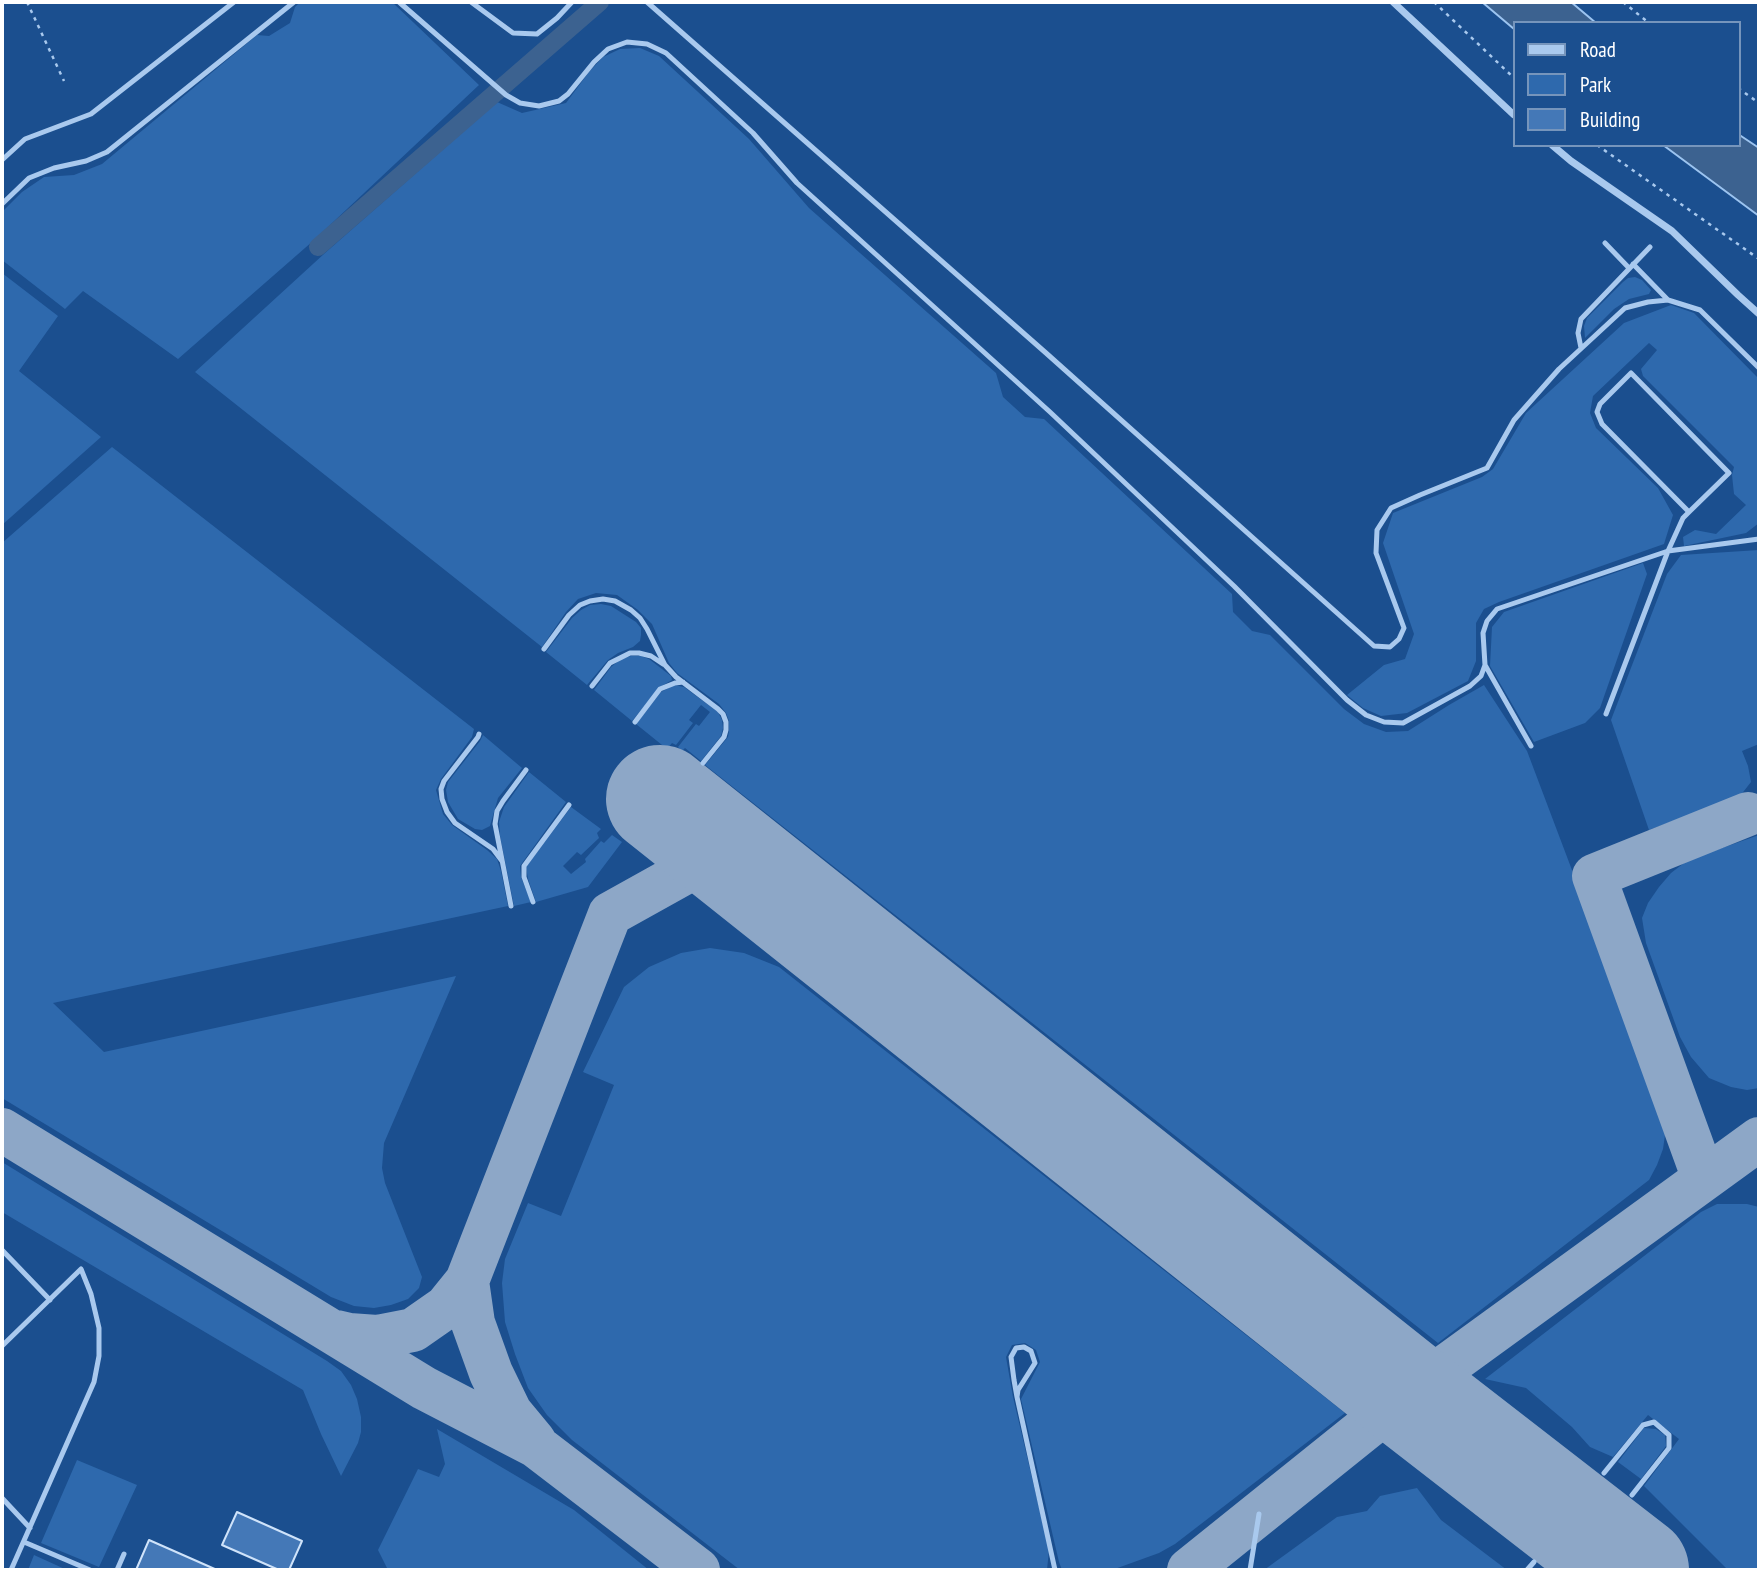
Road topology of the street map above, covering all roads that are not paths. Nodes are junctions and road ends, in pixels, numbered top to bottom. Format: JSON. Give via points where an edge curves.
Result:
{"nodes":[{"id":1,"x":234,"y":2,"type":"edge"},
{"id":2,"x":294,"y":2,"type":"edge"},
{"id":3,"x":399,"y":2,"type":"edge"},
{"id":4,"x":471,"y":2,"type":"edge"},
{"id":5,"x":572,"y":2,"type":"edge"},
{"id":6,"x":647,"y":2,"type":"edge"},
{"id":7,"x":1393,"y":2,"type":"edge"},
{"id":8,"x":1512,"y":113,"type":"edge"},
{"id":9,"x":1554,"y":147,"type":"edge"},
{"id":10,"x":2,"y":160,"type":"edge"},
{"id":11,"x":2,"y":204,"type":"edge"},
{"id":12,"x":1605,"y":243,"type":"dead end"},
{"id":13,"x":1650,"y":247,"type":"dead end"},
{"id":14,"x":1631,"y":266,"type":"junction"},
{"id":15,"x":1668,"y":300,"type":"junction"},
{"id":16,"x":1759,"y":314,"type":"edge"},
{"id":17,"x":1581,"y":348,"type":"junction"},
{"id":18,"x":1759,"y":368,"type":"edge"},
{"id":19,"x":1689,"y":512,"type":"junction"},
{"id":20,"x":1759,"y":539,"type":"edge"},
{"id":21,"x":1668,"y":551,"type":"junction"},
{"id":22,"x":544,"y":649,"type":"dead end"},
{"id":23,"x":664,"y":665,"type":"junction"},
{"id":24,"x":1485,"y":665,"type":"junction"},
{"id":25,"x":683,"y":682,"type":"junction"},
{"id":26,"x":592,"y":687,"type":"dead end"},
{"id":27,"x":1606,"y":714,"type":"dead end"},
{"id":28,"x":635,"y":722,"type":"dead end"},
{"id":29,"x":479,"y":734,"type":"dead end"},
{"id":30,"x":1531,"y":746,"type":"dead end"},
{"id":31,"x":703,"y":763,"type":"dead end"},
{"id":32,"x":526,"y":770,"type":"dead end"},
{"id":33,"x":569,"y":805,"type":"dead end"},
{"id":34,"x":502,"y":861,"type":"junction"},
{"id":35,"x":533,"y":902,"type":"dead end"},
{"id":36,"x":511,"y":906,"type":"dead end"},
{"id":37,"x":2,"y":1250,"type":"edge"},
{"id":38,"x":50,"y":1300,"type":"junction"},
{"id":39,"x":2,"y":1346,"type":"edge"},
{"id":40,"x":1017,"y":1397,"type":"junction"},
{"id":41,"x":1604,"y":1473,"type":"dead end"},
{"id":42,"x":1632,"y":1496,"type":"dead end"},
{"id":43,"x":2,"y":1498,"type":"edge"},
{"id":44,"x":1259,"y":1514,"type":"dead end"},
{"id":45,"x":30,"y":1528,"type":"junction"},
{"id":46,"x":24,"y":1542,"type":"junction"},
{"id":47,"x":124,"y":1555,"type":"dead end"},
{"id":48,"x":1534,"y":1562,"type":"dead end"},
{"id":49,"x":11,"y":1570,"type":"edge"},
{"id":50,"x":90,"y":1570,"type":"edge"},
{"id":51,"x":117,"y":1570,"type":"edge"},
{"id":52,"x":1056,"y":1570,"type":"edge"},
{"id":53,"x":1250,"y":1570,"type":"edge"},
{"id":54,"x":1527,"y":1570,"type":"edge"}],
"edges":[{"from":1,"to":10,"type":"lane","via":[[92,114],[25,139]]},
{"from":2,"to":11,"type":"lane","via":[[107,152],[29,178]]},
{"from":3,"to":24,"type":"lane","via":[[520,103],[539,106],[559,101],[608,49],[627,42],[647,44],[666,53],[753,133],[797,183],[1050,412],[1366,715],[1403,723],[1470,686]]},
{"from":4,"to":5,"type":"lane","via":[[513,33],[525,34],[537,34]]},
{"from":6,"to":17,"type":"lane","via":[[1374,646],[1390,647],[1404,628],[1376,553],[1377,530],[1391,508],[1487,468],[1514,420]]},
{"from":7,"to":8,"type":"street"},
{"from":9,"to":16,"type":"street","via":[[1672,231]]},
{"from":12,"to":14,"type":"lane"},
{"from":13,"to":14,"type":"lane"},
{"from":14,"to":15,"type":"lane"},
{"from":14,"to":17,"type":"lane","via":[[1580,319]]},
{"from":15,"to":17,"type":"lane","via":[[1625,308]]},
{"from":15,"to":18,"type":"lane","via":[[1700,310]]},
{"from":19,"to":19,"type":"lane","via":[[1729,473],[1631,373],[1600,404],[1597,412],[1602,424]]},
{"from":19,"to":21,"type":"lane"},
{"from":20,"to":21,"type":"lane"},
{"from":21,"to":24,"type":"lane","via":[[1497,609],[1483,633]]},
{"from":21,"to":27,"type":"lane"},
{"from":22,"to":23,"type":"lane","via":[[569,615],[590,601],[603,599],[615,601],[640,618]]},
{"from":23,"to":25,"type":"lane"},
{"from":23,"to":26,"type":"lane","via":[[650,656],[630,653],[610,663]]},
{"from":24,"to":30,"type":"lane"},
{"from":25,"to":28,"type":"lane","via":[[660,689]]},
{"from":25,"to":31,"type":"lane","via":[[718,709],[726,722],[723,737]]},
{"from":29,"to":34,"type":"lane","via":[[444,781],[442,799],[455,823],[493,849]]},
{"from":32,"to":34,"type":"lane","via":[[497,811]]},
{"from":33,"to":35,"type":"lane","via":[[524,866]]},
{"from":34,"to":36,"type":"lane"},
{"from":37,"to":38,"type":"lane"},
{"from":38,"to":39,"type":"lane"},
{"from":38,"to":45,"type":"lane","via":[[81,1269],[99,1328],[99,1356],[94,1382]]},
{"from":40,"to":40,"type":"lane","via":[[1011,1357],[1016,1348],[1024,1347],[1031,1351],[1035,1363]]},
{"from":40,"to":52,"type":"lane"},
{"from":41,"to":42,"type":"lane","via":[[1643,1425],[1654,1422],[1669,1435],[1669,1448]]},
{"from":43,"to":45,"type":"lane"},
{"from":44,"to":53,"type":"lane"},
{"from":45,"to":46,"type":"lane"},
{"from":46,"to":49,"type":"lane"},
{"from":46,"to":50,"type":"lane"},
{"from":47,"to":51,"type":"lane"},
{"from":48,"to":54,"type":"lane"}]}
